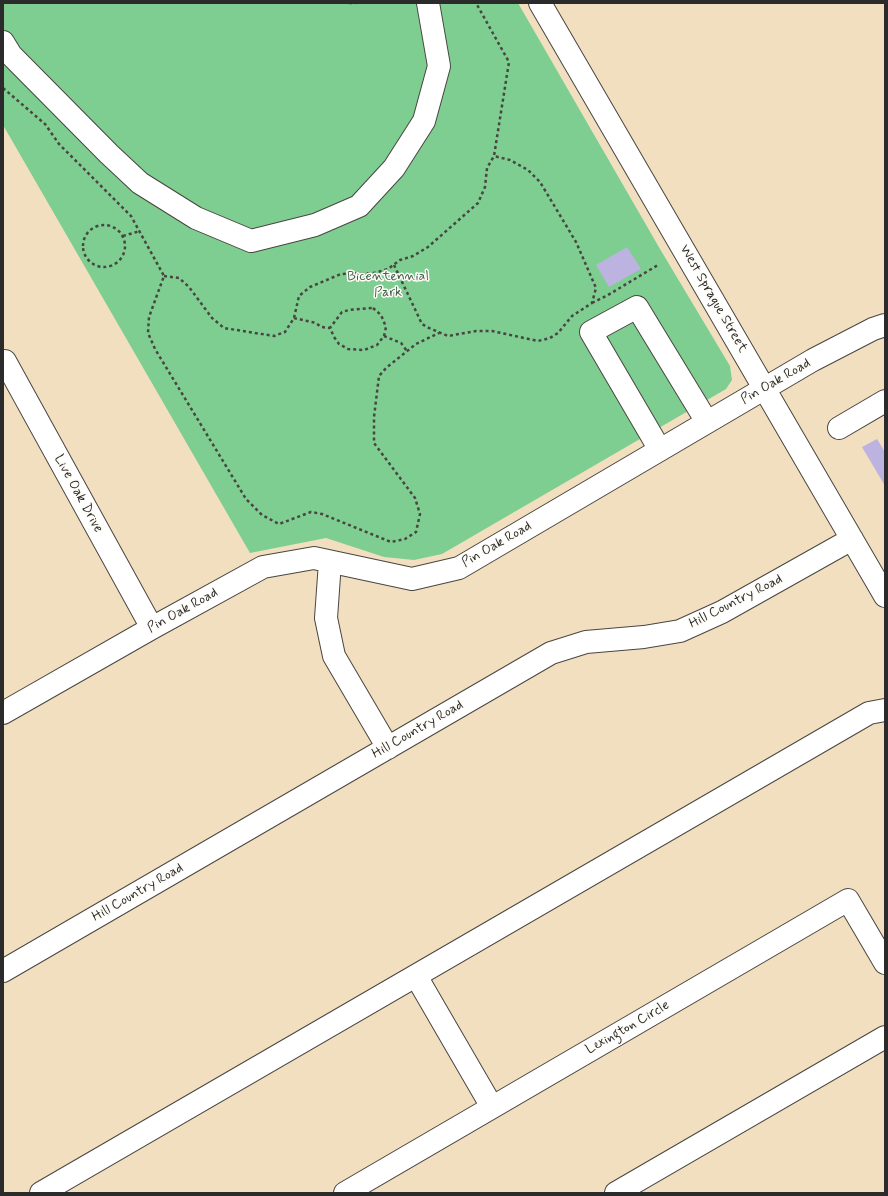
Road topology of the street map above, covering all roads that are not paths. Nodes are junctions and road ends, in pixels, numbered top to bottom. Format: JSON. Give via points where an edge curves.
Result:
{"nodes":[{"id":1,"x":428,"y":3,"type":"edge"},
{"id":2,"x":540,"y":3,"type":"edge"},
{"id":3,"x":3,"y":42,"type":"edge"},
{"id":4,"x":885,"y":325,"type":"edge"},
{"id":5,"x":5,"y":361,"type":"dead end"},
{"id":6,"x":765,"y":388,"type":"junction"},
{"id":7,"x":885,"y":401,"type":"edge"},
{"id":8,"x":707,"y":422,"type":"junction"},
{"id":9,"x":839,"y":428,"type":"dead end"},
{"id":10,"x":660,"y":450,"type":"junction"},
{"id":11,"x":852,"y":539,"type":"junction"},
{"id":12,"x":330,"y":562,"type":"junction"},
{"id":13,"x":885,"y":596,"type":"edge"},
{"id":14,"x":152,"y":628,"type":"junction"},
{"id":15,"x":885,"y":710,"type":"edge"},
{"id":16,"x":3,"y":713,"type":"edge"},
{"id":17,"x":388,"y":748,"type":"junction"},
{"id":18,"x":885,"y":963,"type":"edge"},
{"id":19,"x":3,"y":971,"type":"edge"},
{"id":20,"x":416,"y":976,"type":"junction"},
{"id":21,"x":885,"y":1037,"type":"edge"},
{"id":22,"x":492,"y":1107,"type":"junction"},
{"id":23,"x":41,"y":1193,"type":"edge"},
{"id":24,"x":345,"y":1193,"type":"edge"},
{"id":25,"x":616,"y":1193,"type":"edge"}],
"edges":[{"from":1,"to":3,"type":"street","via":[[438,66],[424,121],[394,168],[359,206],[315,225],[251,241],[196,218],[140,183],[11,55]]},
{"from":2,"to":6,"type":"street","name":"West Sprague Street"},
{"from":4,"to":6,"type":"street","name":"Pin Oak Road","via":[[873,329]]},
{"from":5,"to":14,"type":"street","name":"Live Oak Drive"},
{"from":6,"to":8,"type":"street","name":"Pin Oak Road"},
{"from":6,"to":11,"type":"street","name":"West Sprague Street"},
{"from":7,"to":9,"type":"street"},
{"from":8,"to":10,"type":"street","name":"Pin Oak Road"},
{"from":8,"to":10,"type":"street","via":[[637,307],[590,332]]},
{"from":10,"to":12,"type":"street","name":"Pin Oak Road","via":[[459,568],[412,579]]},
{"from":11,"to":13,"type":"street","name":"West Sprague Street"},
{"from":11,"to":17,"type":"street","name":"Hill Country Road","via":[[722,612],[680,631],[586,642],[552,653]]},
{"from":12,"to":14,"type":"street","name":"Pin Oak Road","via":[[314,558],[263,567]]},
{"from":12,"to":17,"type":"street","via":[[326,618],[334,656]]},
{"from":14,"to":16,"type":"street","name":"Pin Oak Road"},
{"from":15,"to":20,"type":"street","via":[[869,713]]},
{"from":17,"to":19,"type":"street","name":"Hill Country Road"},
{"from":18,"to":22,"type":"street","name":"Lexington Circle","via":[[848,900]]},
{"from":20,"to":22,"type":"street"},
{"from":20,"to":23,"type":"street"},
{"from":21,"to":25,"type":"street"},
{"from":22,"to":24,"type":"street","name":"Lexington Circle"}]}
